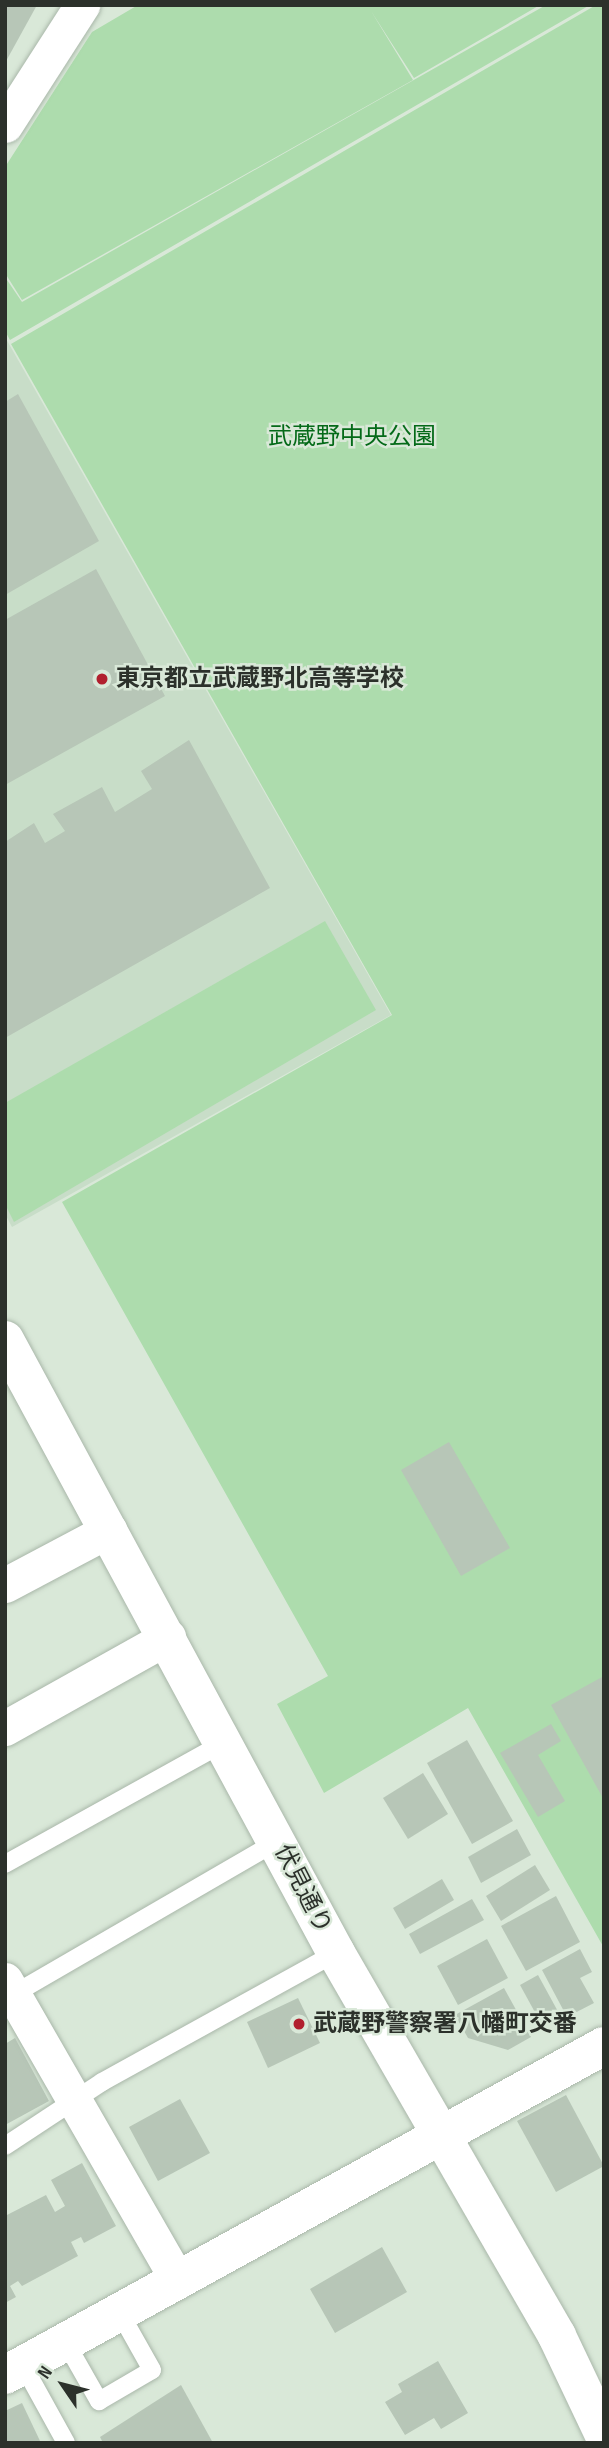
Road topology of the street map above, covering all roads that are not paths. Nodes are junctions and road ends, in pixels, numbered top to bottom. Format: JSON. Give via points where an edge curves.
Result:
{"nodes":[{"id":1,"x":82,"y":5,"type":"edge"},
{"id":2,"x":5,"y":125,"type":"edge"},
{"id":3,"x":5,"y":1340,"type":"edge"},
{"id":4,"x":109,"y":1530,"type":"junction"},
{"id":5,"x":5,"y":1585,"type":"edge"},
{"id":6,"x":168,"y":1637,"type":"junction"},
{"id":7,"x":5,"y":1728,"type":"edge"},
{"id":8,"x":225,"y":1742,"type":"junction"},
{"id":9,"x":278,"y":1841,"type":"junction"},
{"id":10,"x":5,"y":1864,"type":"edge"},
{"id":11,"x":336,"y":1953,"type":"junction"},
{"id":12,"x":8,"y":1991,"type":"edge"},
{"id":13,"x":604,"y":2046,"type":"edge"},
{"id":14,"x":79,"y":2102,"type":"junction"},
{"id":15,"x":438,"y":2136,"type":"junction"},
{"id":16,"x":5,"y":2146,"type":"edge"},
{"id":17,"x":178,"y":2281,"type":"junction"},
{"id":18,"x":120,"y":2313,"type":"junction"},
{"id":19,"x":66,"y":2343,"type":"junction"},
{"id":20,"x":14,"y":2370,"type":"edge"},
{"id":21,"x":604,"y":2435,"type":"edge"},
{"id":22,"x":66,"y":2443,"type":"edge"}],
"edges":[{"from":1,"to":2,"type":"street"},
{"from":3,"to":4,"type":"street","name":"伏見通り"},
{"from":4,"to":5,"type":"street"},
{"from":4,"to":6,"type":"street","name":"伏見通り"},
{"from":6,"to":7,"type":"street"},
{"from":6,"to":8,"type":"street","name":"伏見通り"},
{"from":8,"to":9,"type":"street","name":"伏見通り"},
{"from":8,"to":10,"type":"lane"},
{"from":9,"to":11,"type":"street","name":"伏見通り"},
{"from":9,"to":12,"type":"lane"},
{"from":11,"to":14,"type":"lane","via":[[102,2082]]},
{"from":11,"to":15,"type":"street","name":"伏見通り"},
{"from":12,"to":14,"type":"street"},
{"from":13,"to":15,"type":"street"},
{"from":14,"to":16,"type":"lane"},
{"from":14,"to":17,"type":"street"},
{"from":15,"to":17,"type":"street"},
{"from":15,"to":21,"type":"street","name":"伏見通り","via":[[557,2336]]},
{"from":17,"to":18,"type":"street"},
{"from":18,"to":19,"type":"street"},
{"from":18,"to":19,"type":"lane","via":[[152,2370],[99,2401]]},
{"from":19,"to":20,"type":"street"},
{"from":20,"to":22,"type":"lane"}]}
